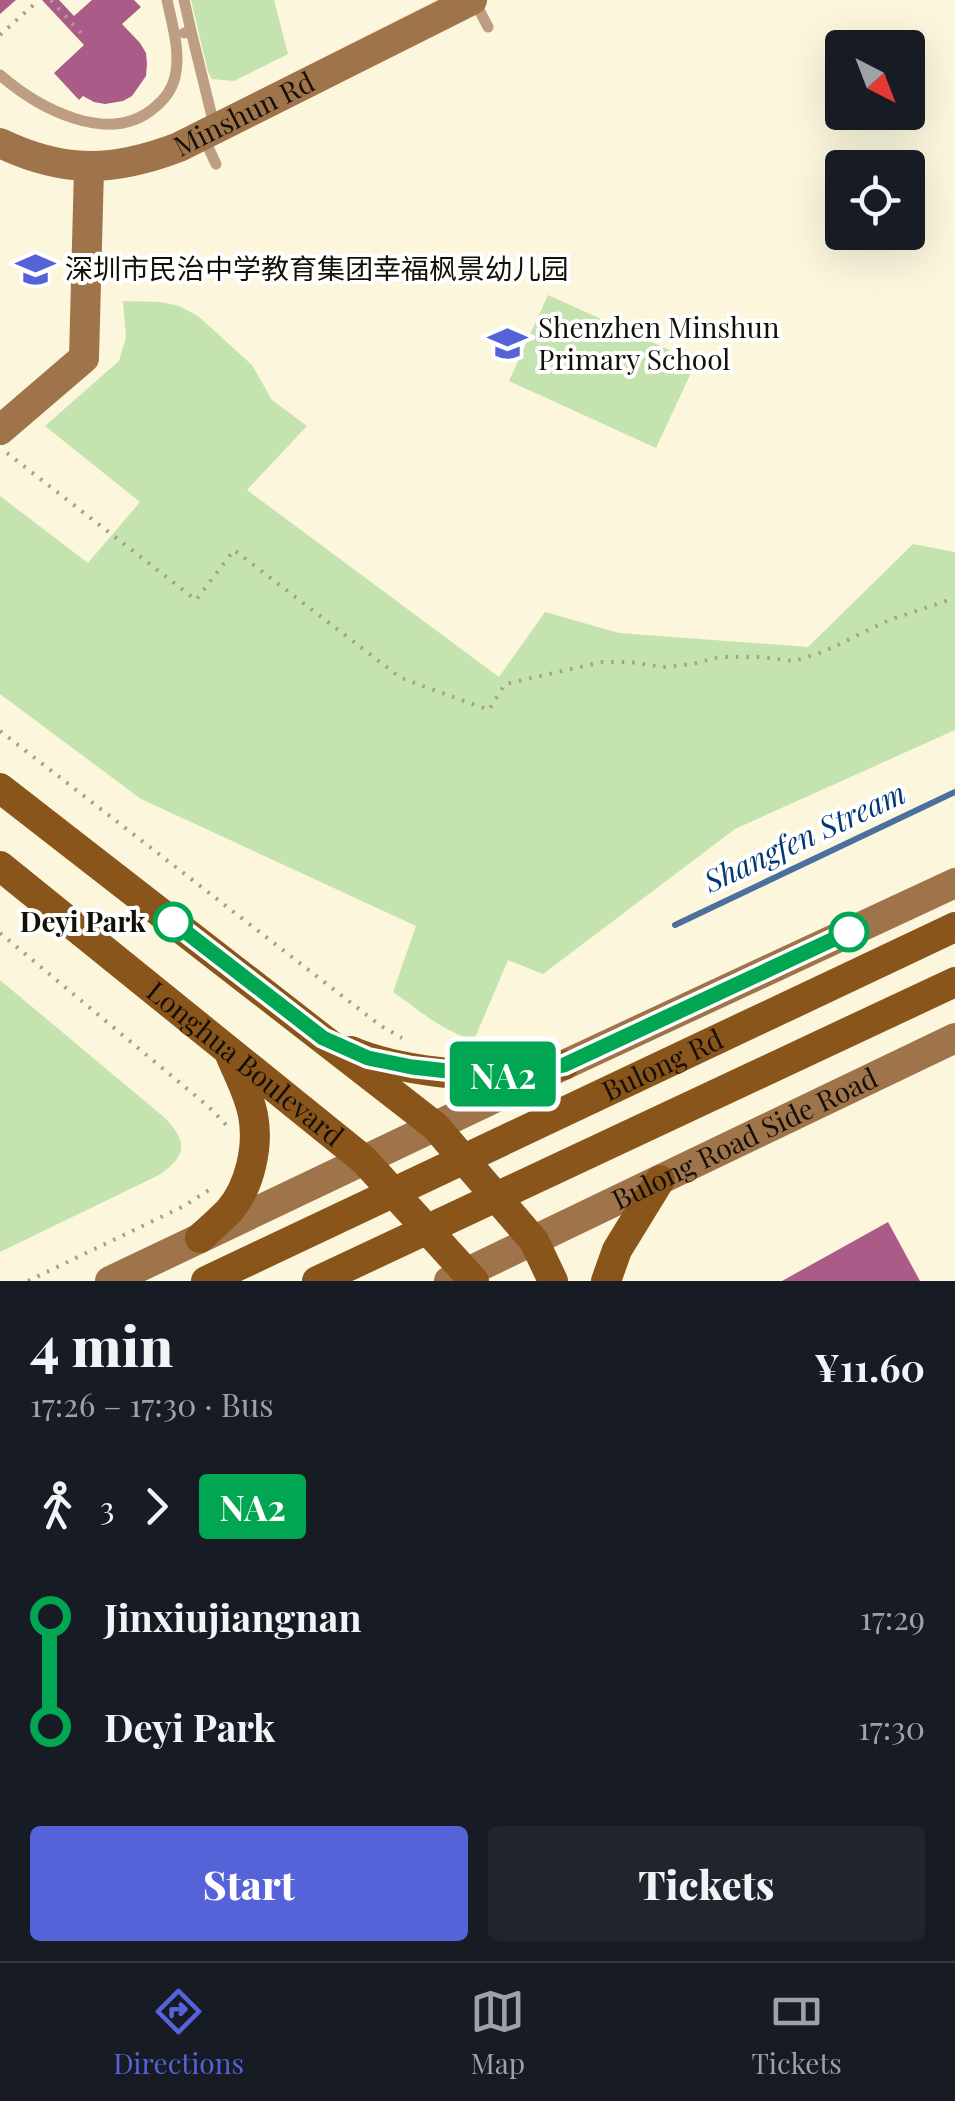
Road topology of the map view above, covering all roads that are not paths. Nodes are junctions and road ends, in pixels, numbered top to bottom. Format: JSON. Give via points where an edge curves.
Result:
{"nodes":[{"id":1,"x":167,"y":0,"type":"edge"},
{"id":2,"x":184,"y":0,"type":"edge"},
{"id":3,"x":473,"y":0,"type":"edge"},
{"id":4,"x":488,"y":28,"type":"dead end"},
{"id":5,"x":191,"y":32,"type":"junction"},
{"id":6,"x":174,"y":35,"type":"junction"},
{"id":7,"x":0,"y":75,"type":"edge"},
{"id":8,"x":209,"y":132,"type":"junction"},
{"id":9,"x":0,"y":143,"type":"edge"},
{"id":10,"x":216,"y":164,"type":"dead end"},
{"id":11,"x":90,"y":168,"type":"junction"},
{"id":12,"x":2,"y":440,"type":"edge"},
{"id":13,"x":0,"y":788,"type":"edge"},
{"id":14,"x":0,"y":866,"type":"edge"},
{"id":15,"x":955,"y":883,"type":"edge"},
{"id":16,"x":955,"y":928,"type":"edge"},
{"id":17,"x":955,"y":982,"type":"edge"},
{"id":18,"x":323,"y":1038,"type":"junction"},
{"id":19,"x":955,"y":1038,"type":"edge"},
{"id":20,"x":227,"y":1050,"type":"junction"},
{"id":21,"x":564,"y":1065,"type":"junction"},
{"id":22,"x":435,"y":1126,"type":"junction"},
{"id":23,"x":364,"y":1160,"type":"junction"},
{"id":24,"x":660,"y":1180,"type":"junction"},
{"id":25,"x":200,"y":1238,"type":"junction"},
{"id":26,"x":534,"y":1241,"type":"junction"},
{"id":27,"x":464,"y":1278,"type":"edge"},
{"id":28,"x":110,"y":1281,"type":"edge"},
{"id":29,"x":206,"y":1281,"type":"edge"},
{"id":30,"x":317,"y":1281,"type":"edge"},
{"id":31,"x":553,"y":1281,"type":"edge"},
{"id":32,"x":606,"y":1281,"type":"edge"}],
"edges":[{"from":1,"to":6,"type":"lane"},
{"from":2,"to":5,"type":"lane"},
{"from":3,"to":4,"type":"lane"},
{"from":3,"to":8,"type":"main road","name":"Minshun Rd"},
{"from":5,"to":6,"type":"lane"},
{"from":5,"to":8,"type":"lane"},
{"from":6,"to":7,"type":"lane","via":[[172,87],[131,122],[68,115]]},
{"from":8,"to":10,"type":"lane"},
{"from":8,"to":11,"type":"main road","name":"Minshun Rd","via":[[153,157]]},
{"from":9,"to":11,"type":"main road","name":"Minshun Rd"},
{"from":11,"to":12,"type":"main road","via":[[84,358]]},
{"from":13,"to":18,"type":"main road"},
{"from":14,"to":20,"type":"main road","name":"Longhua Boulevard"},
{"from":15,"to":21,"type":"main road"},
{"from":16,"to":29,"type":"main road","name":"Bulong Rd","bridge":true},
{"from":17,"to":30,"type":"main road","name":"Bulong Rd","bridge":true},
{"from":18,"to":21,"type":"main road","via":[[368,1058],[450,1072],[523,1073]]},
{"from":18,"to":22,"type":"main road"},
{"from":19,"to":24,"type":"main road","name":"Bulong Road Side Road"},
{"from":20,"to":23,"type":"main road","name":"Longhua Boulevard"},
{"from":20,"to":25,"type":"main road","via":[[247,1091],[254,1152],[232,1208]]},
{"from":21,"to":22,"type":"main road"},
{"from":22,"to":23,"type":"main road"},
{"from":22,"to":26,"type":"main road"},
{"from":23,"to":25,"type":"main road"},
{"from":23,"to":27,"type":"main road","name":"Longhua Boulevard"},
{"from":24,"to":26,"type":"main road","name":"Bulong Road Side Road"},
{"from":24,"to":32,"type":"main road"},
{"from":25,"to":28,"type":"main road"},
{"from":26,"to":27,"type":"main road","name":"Bulong Road Side Road"},
{"from":26,"to":31,"type":"main road"}]}
